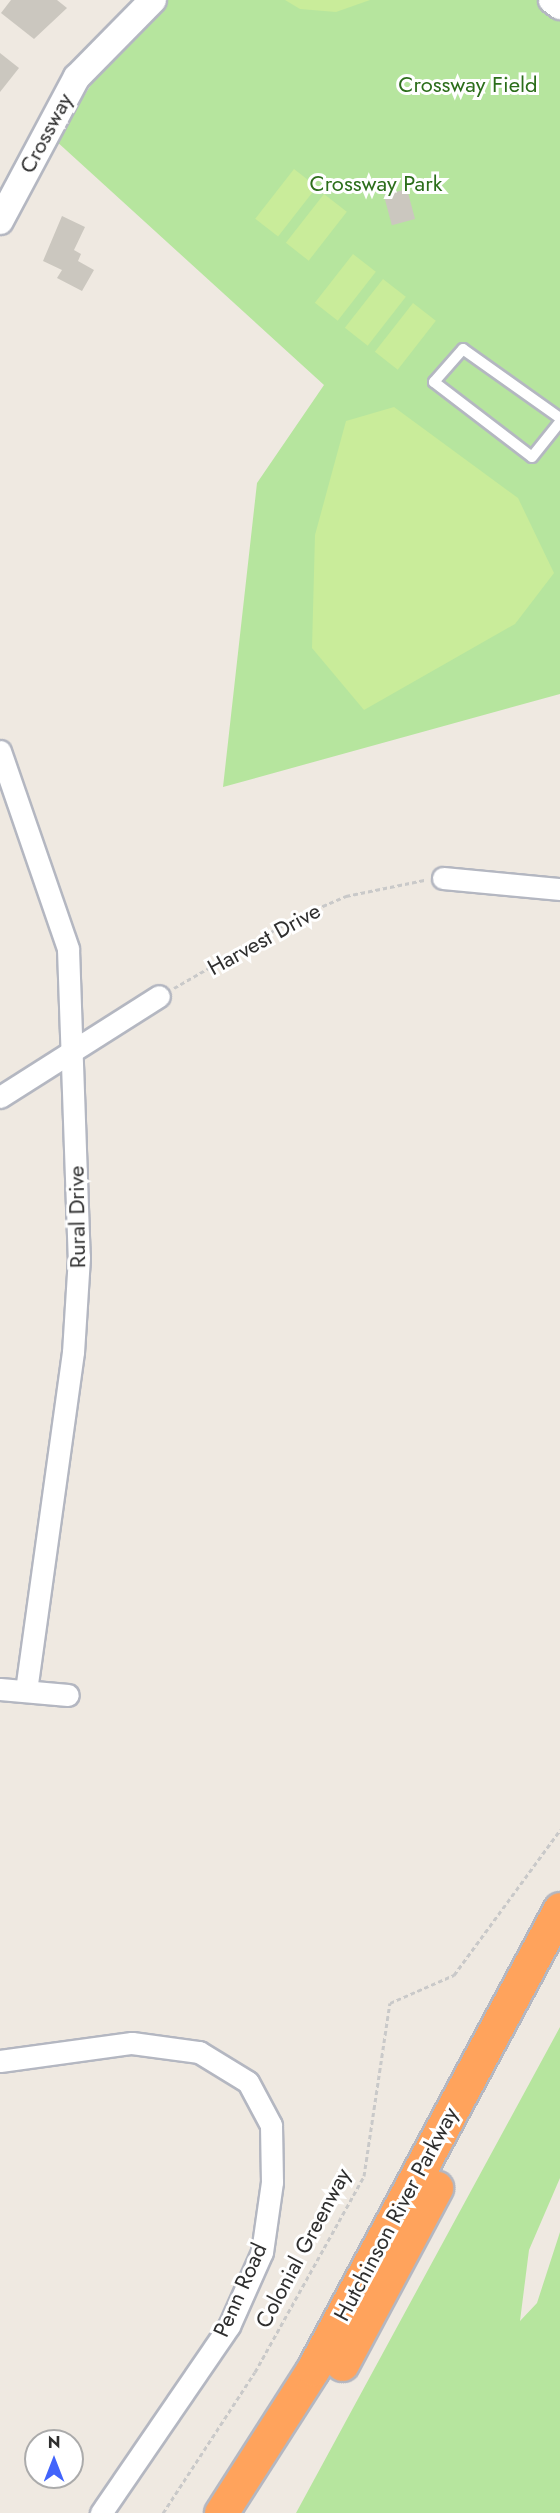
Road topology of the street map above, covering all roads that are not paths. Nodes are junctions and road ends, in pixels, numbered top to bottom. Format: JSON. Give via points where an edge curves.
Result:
{"nodes":[{"id":1,"x":153,"y":0,"type":"edge"},
{"id":2,"x":552,"y":0,"type":"edge"},
{"id":3,"x":560,"y":6,"type":"edge"},
{"id":4,"x":0,"y":221,"type":"edge"},
{"id":5,"x":560,"y":420,"type":"edge"},
{"id":6,"x":0,"y":751,"type":"edge"},
{"id":7,"x":443,"y":878,"type":"road end"},
{"id":8,"x":560,"y":889,"type":"edge"},
{"id":9,"x":159,"y":996,"type":"road end"},
{"id":10,"x":73,"y":1055,"type":"junction"},
{"id":11,"x":0,"y":1097,"type":"edge"},
{"id":12,"x":0,"y":1689,"type":"edge"},
{"id":13,"x":26,"y":1691,"type":"junction"},
{"id":14,"x":68,"y":1695,"type":"dead end"},
{"id":15,"x":560,"y":1909,"type":"edge"},
{"id":16,"x":560,"y":1949,"type":"edge"},
{"id":17,"x":0,"y":2061,"type":"edge"},
{"id":18,"x":101,"y":2513,"type":"edge"},
{"id":19,"x":221,"y":2513,"type":"edge"},
{"id":20,"x":249,"y":2513,"type":"edge"}],
"edges":[{"from":1,"to":4,"type":"street","name":"Crossway","via":[[77,77]]},
{"from":2,"to":3,"type":"street"},
{"from":5,"to":5,"type":"lane","via":[[463,349],[434,382],[531,457]]},
{"from":6,"to":10,"type":"street","name":"Rural Drive","via":[[68,949]]},
{"from":7,"to":8,"type":"street"},
{"from":9,"to":10,"type":"street"},
{"from":10,"to":11,"type":"street"},
{"from":10,"to":13,"type":"street","name":"Rural Drive","via":[[79,1257],[73,1352]]},
{"from":12,"to":13,"type":"street"},
{"from":13,"to":14,"type":"street"},
{"from":15,"to":19,"type":"highway","name":"Hutchinson River Parkway","via":[[318,2360]]},
{"from":16,"to":20,"type":"highway","name":"Hutchinson River Parkway","via":[[372,2312]]},
{"from":17,"to":18,"type":"street","name":"Penn Road","via":[[132,2043],[199,2052],[248,2082],[271,2125],[272,2182],[262,2252],[229,2326]]}]}
